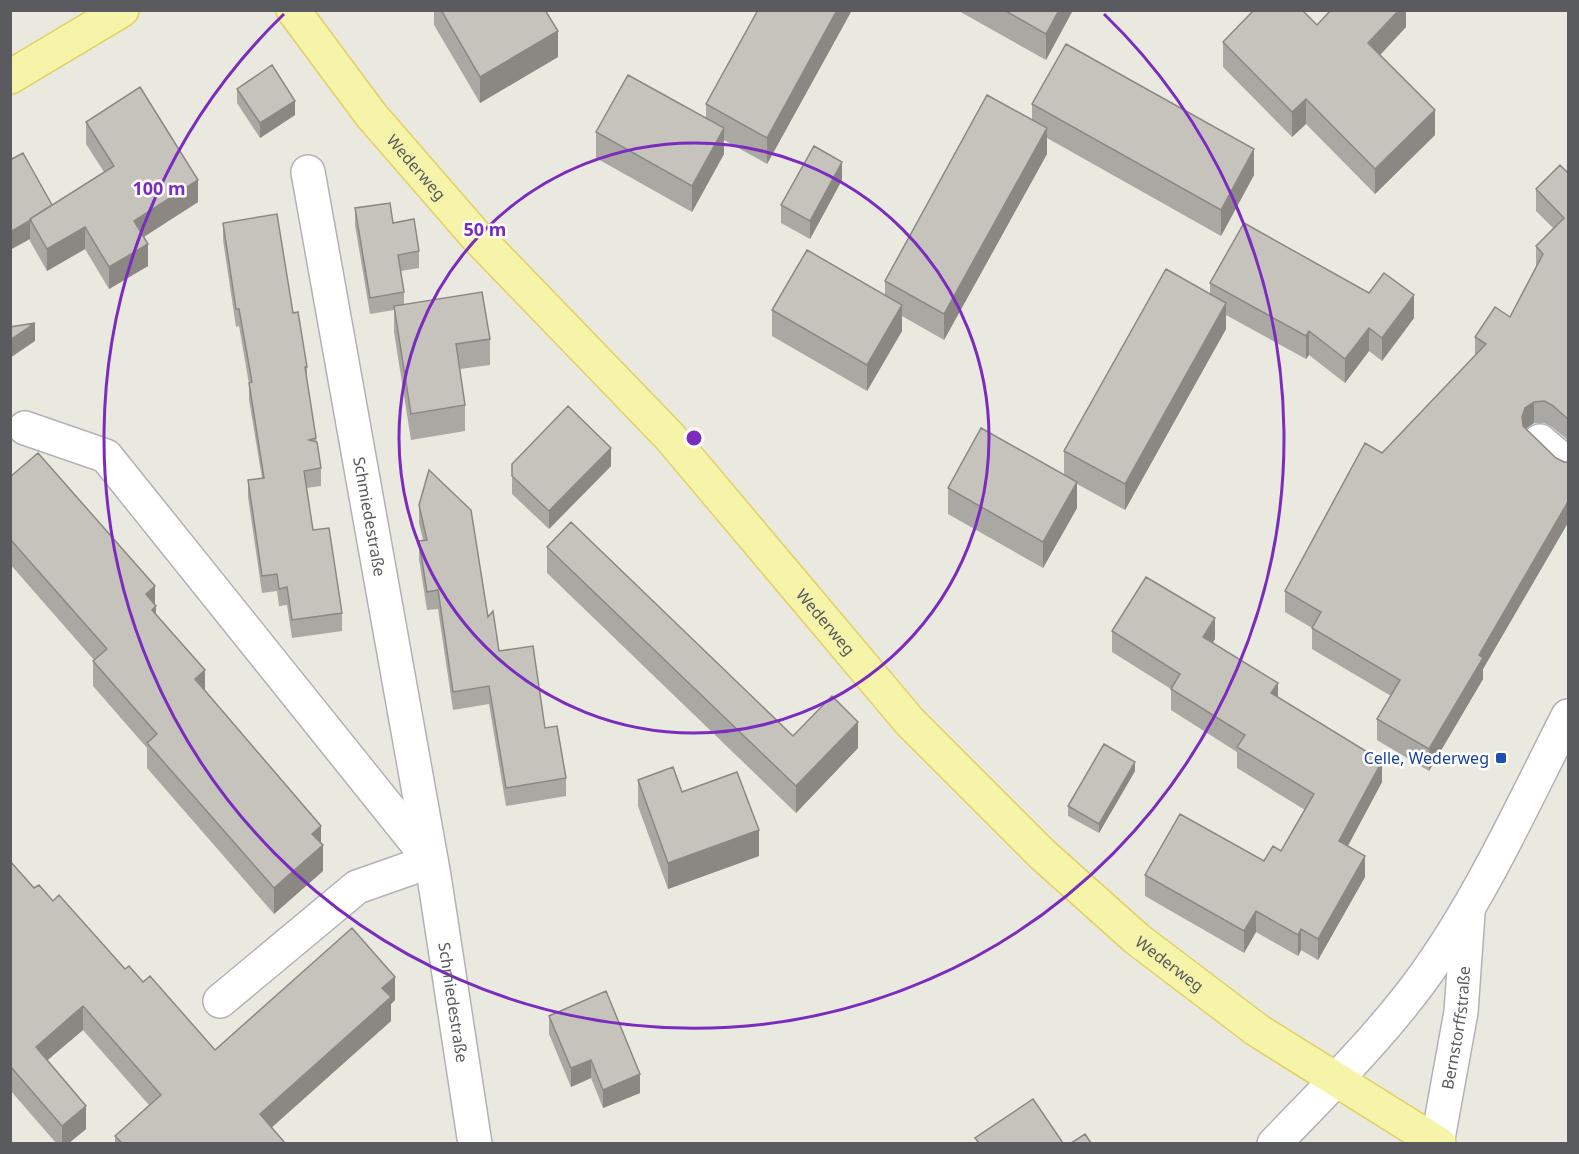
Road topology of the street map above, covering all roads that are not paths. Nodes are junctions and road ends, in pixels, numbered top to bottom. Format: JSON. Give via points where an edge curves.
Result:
{"nodes":[{"id":1,"x":122,"y":10,"type":"edge"},
{"id":2,"x":293,"y":10,"type":"edge"},
{"id":3,"x":10,"y":77,"type":"edge"},
{"id":4,"x":308,"y":172,"type":"dead end"},
{"id":5,"x":25,"y":428,"type":"dead end"},
{"id":6,"x":1540,"y":441,"type":"edge"},
{"id":7,"x":1569,"y":465,"type":"edge"},
{"id":8,"x":1569,"y":716,"type":"edge"},
{"id":9,"x":431,"y":861,"type":"junction"},
{"id":10,"x":1468,"y":911,"type":"junction"},
{"id":11,"x":220,"y":1001,"type":"dead end"},
{"id":12,"x":1335,"y":1080,"type":"junction"},
{"id":13,"x":475,"y":1143,"type":"edge"},
{"id":14,"x":1274,"y":1143,"type":"edge"},
{"id":15,"x":1438,"y":1143,"type":"edge"}],
"edges":[{"from":1,"to":3,"type":"main road"},
{"from":2,"to":12,"type":"main road","name":"Wederweg","via":[[371,115],[456,213],[670,437],[910,722],[1042,854],[1137,939],[1257,1030]]},
{"from":4,"to":9,"type":"street","name":"Schmiedestraße"},
{"from":5,"to":9,"type":"street","name":"Schmiedestraße","via":[[106,456]]},
{"from":6,"to":7,"type":"street"},
{"from":8,"to":10,"type":"street","name":"Bernstorffstraße"},
{"from":9,"to":11,"type":"street","via":[[357,886]]},
{"from":9,"to":13,"type":"street","name":"Schmiedestraße"},
{"from":10,"to":12,"type":"street","name":"Bernstorffstraße","via":[[1420,982]]},
{"from":10,"to":15,"type":"street","name":"Bernstorffstraße","via":[[1461,1012]]},
{"from":12,"to":14,"type":"street","name":"Bernstorffstraße"},
{"from":12,"to":15,"type":"main road","name":"Wederweg"}]}
